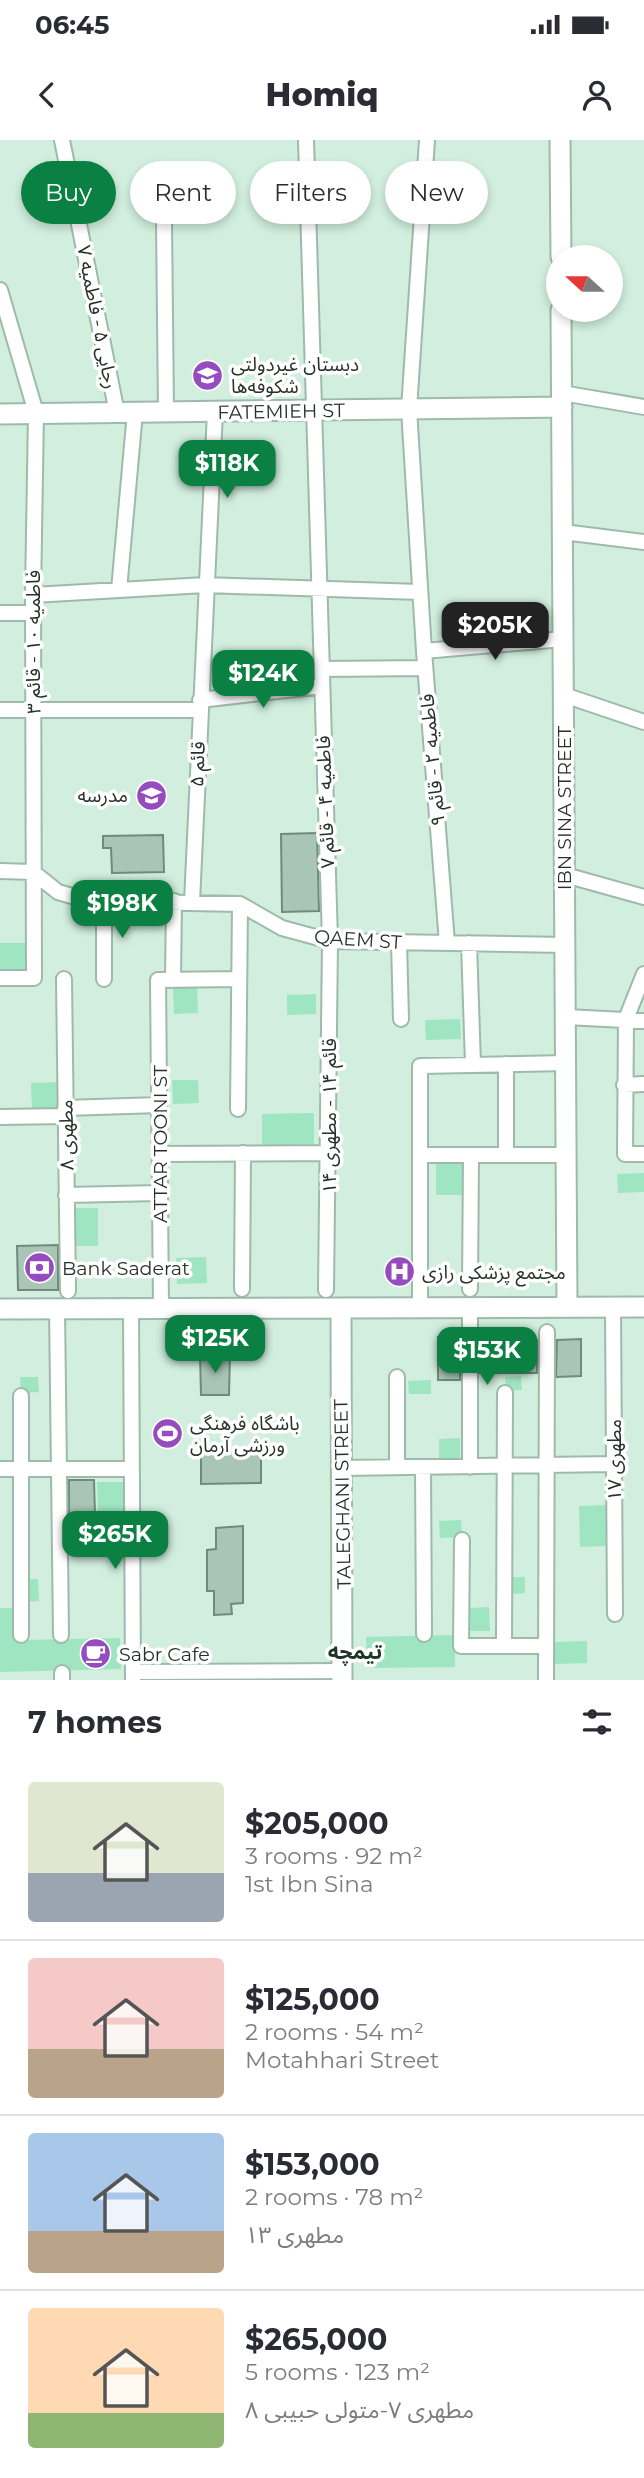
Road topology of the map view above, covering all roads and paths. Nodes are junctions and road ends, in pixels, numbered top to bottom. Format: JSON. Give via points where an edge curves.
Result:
{"nodes":[{"id":1,"x":62,"y":140,"type":"edge"},
{"id":2,"x":306,"y":140,"type":"edge"},
{"id":3,"x":427,"y":140,"type":"edge"},
{"id":4,"x":560,"y":140,"type":"edge"},
{"id":5,"x":164,"y":224,"type":"edge"},
{"id":6,"x":561,"y":245,"type":"edge"},
{"id":7,"x":0,"y":290,"type":"edge"},
{"id":8,"x":561,"y":322,"type":"edge"},
{"id":9,"x":562,"y":400,"type":"junction"},
{"id":10,"x":644,"y":407,"type":"edge"},
{"id":11,"x":409,"y":409,"type":"junction"},
{"id":12,"x":315,"y":411,"type":"junction"},
{"id":13,"x":166,"y":412,"type":"junction"},
{"id":14,"x":215,"y":412,"type":"junction"},
{"id":15,"x":36,"y":413,"type":"junction"},
{"id":16,"x":126,"y":413,"type":"junction"},
{"id":17,"x":0,"y":414,"type":"edge"},
{"id":18,"x":563,"y":532,"type":"junction"},
{"id":19,"x":644,"y":542,"type":"edge"},
{"id":20,"x":205,"y":585,"type":"junction"},
{"id":21,"x":319,"y":589,"type":"junction"},
{"id":22,"x":118,"y":590,"type":"junction"},
{"id":23,"x":420,"y":592,"type":"junction"},
{"id":24,"x":33,"y":595,"type":"junction"},
{"id":25,"x":0,"y":612,"type":"edge"},
{"id":26,"x":33,"y":613,"type":"junction"},
{"id":27,"x":563,"y":639,"type":"junction"},
{"id":28,"x":424,"y":651,"type":"junction"},
{"id":29,"x":425,"y":668,"type":"junction"},
{"id":30,"x":322,"y":669,"type":"junction"},
{"id":31,"x":322,"y":686,"type":"junction"},
{"id":32,"x":564,"y":695,"type":"junction"},
{"id":33,"x":200,"y":705,"type":"junction"},
{"id":34,"x":0,"y":710,"type":"edge"},
{"id":35,"x":33,"y":710,"type":"junction"},
{"id":36,"x":644,"y":722,"type":"edge"},
{"id":37,"x":0,"y":871,"type":"edge"},
{"id":38,"x":33,"y":872,"type":"junction"},
{"id":39,"x":565,"y":876,"type":"junction"},
{"id":40,"x":644,"y":897,"type":"edge"},
{"id":41,"x":104,"y":901,"type":"junction"},
{"id":42,"x":174,"y":901,"type":"junction"},
{"id":43,"x":192,"y":902,"type":"junction"},
{"id":44,"x":240,"y":904,"type":"junction"},
{"id":45,"x":330,"y":941,"type":"junction"},
{"id":46,"x":399,"y":942,"type":"junction"},
{"id":47,"x":447,"y":943,"type":"junction"},
{"id":48,"x":469,"y":943,"type":"junction"},
{"id":49,"x":565,"y":945,"type":"junction"},
{"id":50,"x":644,"y":974,"type":"edge"},
{"id":51,"x":0,"y":978,"type":"edge"},
{"id":52,"x":64,"y":979,"type":"dead end"},
{"id":53,"x":104,"y":979,"type":"dead end"},
{"id":54,"x":239,"y":979,"type":"junction"},
{"id":55,"x":166,"y":980,"type":"junction"},
{"id":56,"x":566,"y":1017,"type":"junction"},
{"id":57,"x":401,"y":1019,"type":"dead end"},
{"id":58,"x":626,"y":1019,"type":"junction"},
{"id":59,"x":644,"y":1021,"type":"edge"},
{"id":60,"x":566,"y":1063,"type":"junction"},
{"id":61,"x":506,"y":1064,"type":"junction"},
{"id":62,"x":473,"y":1065,"type":"junction"},
{"id":63,"x":644,"y":1084,"type":"edge"},
{"id":64,"x":624,"y":1085,"type":"junction"},
{"id":65,"x":159,"y":1105,"type":"junction"},
{"id":66,"x":238,"y":1109,"type":"dead end"},
{"id":67,"x":65,"y":1112,"type":"junction"},
{"id":68,"x":0,"y":1117,"type":"edge"},
{"id":69,"x":243,"y":1153,"type":"junction"},
{"id":70,"x":329,"y":1153,"type":"junction"},
{"id":71,"x":160,"y":1154,"type":"junction"},
{"id":72,"x":644,"y":1154,"type":"edge"},
{"id":73,"x":420,"y":1155,"type":"junction"},
{"id":74,"x":506,"y":1155,"type":"junction"},
{"id":75,"x":566,"y":1155,"type":"junction"},
{"id":76,"x":471,"y":1156,"type":"junction"},
{"id":77,"x":160,"y":1193,"type":"junction"},
{"id":78,"x":66,"y":1195,"type":"junction"},
{"id":79,"x":242,"y":1289,"type":"dead end"},
{"id":80,"x":326,"y":1290,"type":"dead end"},
{"id":81,"x":68,"y":1291,"type":"dead end"},
{"id":82,"x":470,"y":1298,"type":"junction"},
{"id":83,"x":420,"y":1307,"type":"junction"},
{"id":84,"x":567,"y":1307,"type":"junction"},
{"id":85,"x":613,"y":1307,"type":"junction"},
{"id":86,"x":644,"y":1307,"type":"edge"},
{"id":87,"x":57,"y":1308,"type":"junction"},
{"id":88,"x":131,"y":1308,"type":"junction"},
{"id":89,"x":161,"y":1308,"type":"junction"},
{"id":90,"x":341,"y":1308,"type":"junction"},
{"id":91,"x":0,"y":1309,"type":"edge"},
{"id":92,"x":547,"y":1332,"type":"dead end"},
{"id":93,"x":397,"y":1377,"type":"dead end"},
{"id":94,"x":505,"y":1394,"type":"dead end"},
{"id":95,"x":21,"y":1396,"type":"dead end"},
{"id":96,"x":614,"y":1464,"type":"junction"},
{"id":97,"x":505,"y":1466,"type":"junction"},
{"id":98,"x":547,"y":1466,"type":"junction"},
{"id":99,"x":397,"y":1467,"type":"junction"},
{"id":100,"x":423,"y":1467,"type":"junction"},
{"id":101,"x":470,"y":1467,"type":"junction"},
{"id":102,"x":341,"y":1468,"type":"junction"},
{"id":103,"x":0,"y":1469,"type":"edge"},
{"id":104,"x":19,"y":1469,"type":"junction"},
{"id":105,"x":58,"y":1469,"type":"junction"},
{"id":106,"x":132,"y":1469,"type":"junction"},
{"id":107,"x":462,"y":1540,"type":"dead end"},
{"id":108,"x":615,"y":1614,"type":"dead end"},
{"id":109,"x":424,"y":1633,"type":"dead end"},
{"id":110,"x":21,"y":1635,"type":"dead end"},
{"id":111,"x":61,"y":1635,"type":"dead end"},
{"id":112,"x":504,"y":1646,"type":"junction"},
{"id":113,"x":546,"y":1646,"type":"junction"},
{"id":114,"x":342,"y":1675,"type":"edge"},
{"id":115,"x":133,"y":1676,"type":"edge"},
{"id":116,"x":200,"y":1676,"type":"edge"},
{"id":117,"x":240,"y":1676,"type":"edge"},
{"id":118,"x":546,"y":1680,"type":"edge"}],
"edges":[{"from":1,"to":16,"type":"street","name":"رجایی ۵ - فاطمیه ۷"},
{"from":2,"to":12,"type":"street","name":"فاطمیه ۴ - قائم ۷"},
{"from":3,"to":11,"type":"street","name":"فاطمیه ۲ - قائم ۹"},
{"from":4,"to":6,"type":"street"},
{"from":5,"to":13,"type":"street"},
{"from":7,"to":15,"type":"street","name":"فاطمیه ۱۰ - قائم ۳"},
{"from":8,"to":9,"type":"street","name":"IBN SINA STREET"},
{"from":9,"to":10,"type":"street"},
{"from":9,"to":11,"type":"street","name":"FATEMIEH ST"},
{"from":9,"to":18,"type":"street","name":"IBN SINA STREET"},
{"from":11,"to":12,"type":"street","name":"FATEMIEH ST"},
{"from":11,"to":23,"type":"street","name":"فاطمیه ۲ - قائم ۹"},
{"from":12,"to":14,"type":"street","name":"FATEMIEH ST"},
{"from":12,"to":21,"type":"street","name":"فاطمیه ۴ - قائم ۷"},
{"from":13,"to":14,"type":"street","name":"FATEMIEH ST"},
{"from":13,"to":16,"type":"street","name":"FATEMIEH ST"},
{"from":14,"to":20,"type":"street","name":"قائم ۵"},
{"from":15,"to":16,"type":"street","name":"FATEMIEH ST"},
{"from":15,"to":17,"type":"street","name":"FATEMIEH ST"},
{"from":15,"to":24,"type":"street","name":"فاطمیه ۱۰ - قائم ۳"},
{"from":16,"to":22,"type":"street","name":"رجایی ۵ - فاطمیه ۷"},
{"from":18,"to":19,"type":"street"},
{"from":18,"to":27,"type":"street","name":"IBN SINA STREET"},
{"from":20,"to":21,"type":"street"},
{"from":20,"to":22,"type":"street"},
{"from":20,"to":33,"type":"street","name":"قائم ۵"},
{"from":21,"to":23,"type":"street"},
{"from":21,"to":30,"type":"street","name":"فاطمیه ۴ - قائم ۷"},
{"from":22,"to":24,"type":"street"},
{"from":23,"to":28,"type":"street","name":"فاطمیه ۲ - قائم ۹"},
{"from":24,"to":26,"type":"street","name":"فاطمیه ۱۰ - قائم ۳"},
{"from":25,"to":26,"type":"street"},
{"from":26,"to":35,"type":"street","name":"فاطمیه ۱۰ - قائم ۳"},
{"from":27,"to":28,"type":"street"},
{"from":27,"to":32,"type":"street","name":"IBN SINA STREET"},
{"from":28,"to":29,"type":"street","name":"فاطمیه ۲ - قائم ۹"},
{"from":29,"to":30,"type":"street"},
{"from":29,"to":47,"type":"street","name":"فاطمیه ۲ - قائم ۹"},
{"from":30,"to":31,"type":"street","name":"فاطمیه ۴ - قائم ۷"},
{"from":31,"to":33,"type":"street"},
{"from":31,"to":45,"type":"street","name":"فاطمیه ۴ - قائم ۷"},
{"from":32,"to":36,"type":"street"},
{"from":32,"to":39,"type":"street","name":"IBN SINA STREET"},
{"from":33,"to":35,"type":"street"},
{"from":33,"to":43,"type":"street","name":"قائم ۵"},
{"from":34,"to":35,"type":"street"},
{"from":35,"to":38,"type":"street","name":"فاطمیه ۱۰ - قائم ۳"},
{"from":37,"to":38,"type":"street"},
{"from":38,"to":41,"type":"street","name":"QAEM ST","via":[[74,899]]},
{"from":38,"to":51,"type":"street","name":"فاطمیه ۱۰ - قائم ۳","via":[[34,978]]},
{"from":39,"to":40,"type":"street"},
{"from":39,"to":49,"type":"street","name":"IBN SINA STREET"},
{"from":41,"to":42,"type":"street","name":"QAEM ST"},
{"from":41,"to":53,"type":"street"},
{"from":42,"to":43,"type":"street","name":"QAEM ST"},
{"from":42,"to":55,"type":"street","name":"ATTAR TOONI ST"},
{"from":43,"to":44,"type":"street","name":"QAEM ST"},
{"from":44,"to":45,"type":"street","name":"QAEM ST","via":[[282,928]]},
{"from":44,"to":54,"type":"street"},
{"from":45,"to":46,"type":"street","name":"QAEM ST"},
{"from":45,"to":70,"type":"street","name":"قائم ۱۴ - مطهری ۱۴"},
{"from":46,"to":47,"type":"street","name":"QAEM ST"},
{"from":46,"to":57,"type":"street"},
{"from":47,"to":48,"type":"street","name":"QAEM ST"},
{"from":48,"to":49,"type":"street","name":"QAEM ST"},
{"from":48,"to":62,"type":"street"},
{"from":49,"to":56,"type":"street","name":"IBN SINA STREET"},
{"from":50,"to":58,"type":"street"},
{"from":52,"to":67,"type":"street","name":"مطهری ۸"},
{"from":54,"to":55,"type":"street"},
{"from":54,"to":66,"type":"street"},
{"from":55,"to":65,"type":"street","name":"ATTAR TOONI ST"},
{"from":56,"to":58,"type":"street"},
{"from":56,"to":60,"type":"street","name":"IBN SINA STREET"},
{"from":58,"to":59,"type":"street"},
{"from":58,"to":64,"type":"street"},
{"from":60,"to":61,"type":"street"},
{"from":60,"to":75,"type":"street","name":"IBN SINA STREET"},
{"from":61,"to":62,"type":"street"},
{"from":61,"to":74,"type":"street"},
{"from":62,"to":73,"type":"street","via":[[420,1066]]},
{"from":63,"to":64,"type":"street"},
{"from":64,"to":72,"type":"street","via":[[625,1154]]},
{"from":65,"to":67,"type":"street"},
{"from":65,"to":71,"type":"street","name":"ATTAR TOONI ST"},
{"from":67,"to":68,"type":"street"},
{"from":67,"to":78,"type":"street","name":"مطهری ۸"},
{"from":69,"to":70,"type":"street"},
{"from":69,"to":71,"type":"street"},
{"from":69,"to":79,"type":"street"},
{"from":70,"to":80,"type":"street","name":"قائم ۱۴ - مطهری ۱۴"},
{"from":71,"to":77,"type":"street","name":"ATTAR TOONI ST"},
{"from":73,"to":76,"type":"street"},
{"from":73,"to":83,"type":"street"},
{"from":74,"to":75,"type":"street"},
{"from":74,"to":76,"type":"street"},
{"from":75,"to":84,"type":"street","name":"IBN SINA STREET"},
{"from":76,"to":82,"type":"street"},
{"from":77,"to":78,"type":"street"},
{"from":77,"to":89,"type":"street","name":"ATTAR TOONI ST"},
{"from":78,"to":81,"type":"street","name":"مطهری ۸"},
{"from":82,"to":83,"type":"street"},
{"from":82,"to":84,"type":"street"},
{"from":82,"to":101,"type":"street"},
{"from":83,"to":90,"type":"street"},
{"from":84,"to":85,"type":"street"},
{"from":85,"to":86,"type":"street"},
{"from":85,"to":96,"type":"street","name":"مطهری ۱۷"},
{"from":87,"to":88,"type":"street"},
{"from":87,"to":91,"type":"street"},
{"from":87,"to":105,"type":"street"},
{"from":88,"to":89,"type":"street"},
{"from":88,"to":106,"type":"street"},
{"from":89,"to":90,"type":"street"},
{"from":90,"to":102,"type":"street","name":"TALEGHANI STREET"},
{"from":92,"to":98,"type":"street"},
{"from":93,"to":99,"type":"street"},
{"from":94,"to":97,"type":"street"},
{"from":95,"to":104,"type":"street"},
{"from":96,"to":98,"type":"street"},
{"from":96,"to":108,"type":"street","name":"مطهری ۱۷"},
{"from":97,"to":98,"type":"street"},
{"from":97,"to":101,"type":"street"},
{"from":97,"to":112,"type":"street"},
{"from":98,"to":113,"type":"street"},
{"from":99,"to":100,"type":"street"},
{"from":99,"to":102,"type":"street"},
{"from":100,"to":101,"type":"street"},
{"from":100,"to":109,"type":"street"},
{"from":102,"to":114,"type":"street","name":"TALEGHANI STREET"},
{"from":103,"to":104,"type":"street"},
{"from":104,"to":105,"type":"street"},
{"from":104,"to":110,"type":"street"},
{"from":105,"to":106,"type":"street"},
{"from":105,"to":111,"type":"street"},
{"from":106,"to":115,"type":"street"},
{"from":107,"to":112,"type":"street","via":[[461,1646]]},
{"from":112,"to":113,"type":"street"},
{"from":113,"to":118,"type":"street"},
{"from":114,"to":117,"type":"street"},
{"from":115,"to":116,"type":"street"},
{"from":116,"to":117,"type":"street"}]}
